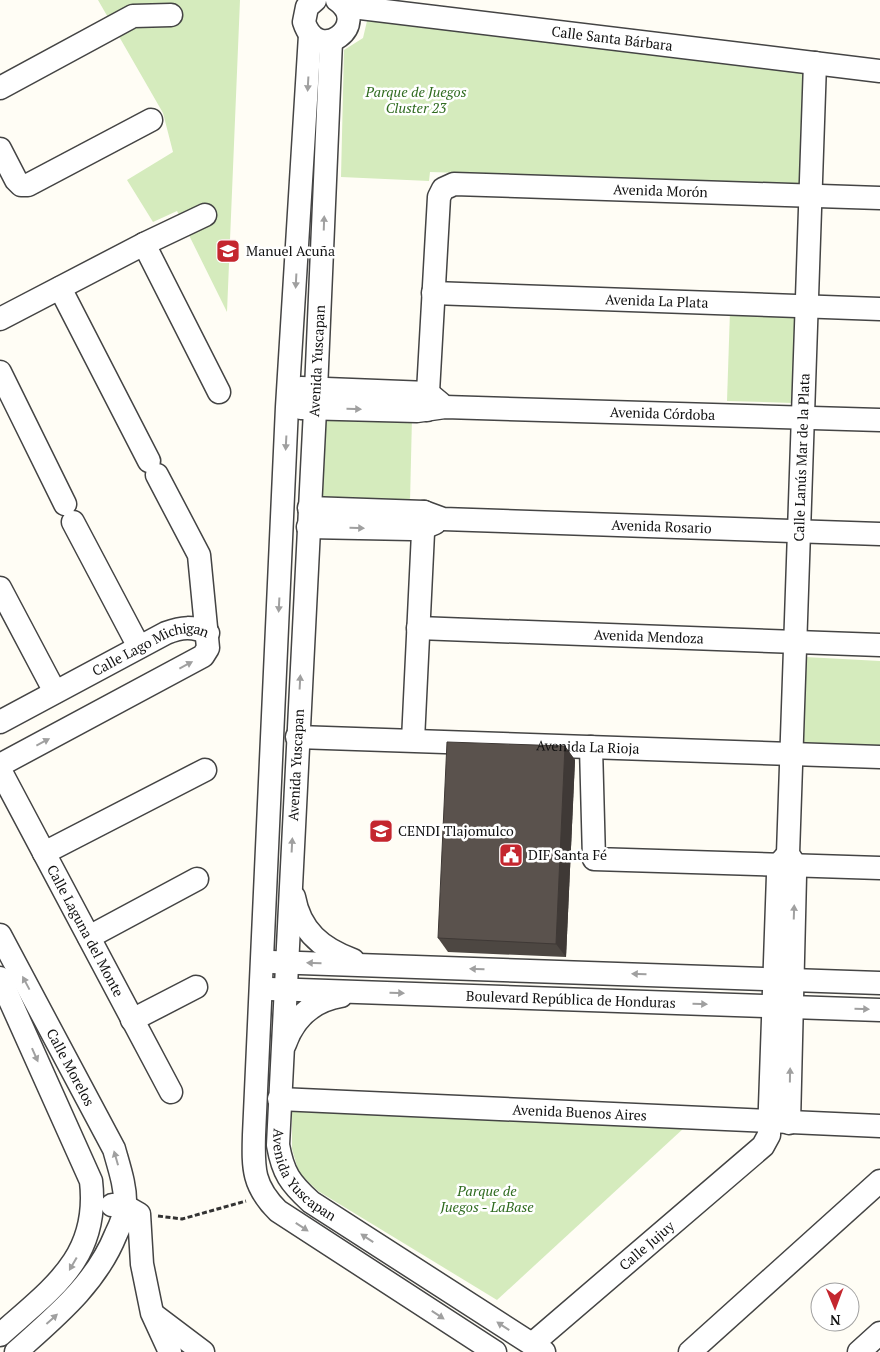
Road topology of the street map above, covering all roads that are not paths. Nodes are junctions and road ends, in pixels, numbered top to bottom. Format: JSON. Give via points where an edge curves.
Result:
{"nodes":[{"id":1,"x":310,"y":0,"type":"edge"},
{"id":2,"x":341,"y":3,"type":"edge"},
{"id":3,"x":171,"y":15,"type":"dead end"},
{"id":4,"x":321,"y":38,"type":"junction"},
{"id":5,"x":815,"y":63,"type":"junction"},
{"id":6,"x":880,"y":71,"type":"edge"},
{"id":7,"x":0,"y":88,"type":"edge"},
{"id":8,"x":150,"y":120,"type":"dead end"},
{"id":9,"x":0,"y":149,"type":"edge"},
{"id":10,"x":812,"y":196,"type":"junction"},
{"id":11,"x":880,"y":198,"type":"edge"},
{"id":12,"x":205,"y":215,"type":"dead end"},
{"id":13,"x":144,"y":244,"type":"junction"},
{"id":14,"x":60,"y":288,"type":"junction"},
{"id":15,"x":434,"y":293,"type":"junction"},
{"id":16,"x":808,"y":307,"type":"junction"},
{"id":17,"x":880,"y":309,"type":"edge"},
{"id":18,"x":0,"y":319,"type":"edge"},
{"id":19,"x":0,"y":372,"type":"edge"},
{"id":20,"x":219,"y":392,"type":"dead end"},
{"id":21,"x":289,"y":397,"type":"junction"},
{"id":22,"x":316,"y":399,"type":"junction"},
{"id":23,"x":434,"y":403,"type":"junction"},
{"id":24,"x":804,"y":417,"type":"junction"},
{"id":25,"x":880,"y":420,"type":"edge"},
{"id":26,"x":308,"y":517,"type":"junction"},
{"id":27,"x":430,"y":520,"type":"junction"},
{"id":28,"x":800,"y":531,"type":"junction"},
{"id":29,"x":880,"y":534,"type":"edge"},
{"id":30,"x":0,"y":588,"type":"edge"},
{"id":31,"x":418,"y":628,"type":"junction"},
{"id":32,"x":208,"y":633,"type":"junction"},
{"id":33,"x":796,"y":642,"type":"junction"},
{"id":34,"x":880,"y":645,"type":"edge"},
{"id":35,"x":139,"y":647,"type":"junction"},
{"id":36,"x":55,"y":692,"type":"junction"},
{"id":37,"x":0,"y":722,"type":"edge"},
{"id":38,"x":297,"y":737,"type":"junction"},
{"id":39,"x":413,"y":740,"type":"junction"},
{"id":40,"x":591,"y":747,"type":"junction"},
{"id":41,"x":792,"y":754,"type":"junction"},
{"id":42,"x":880,"y":757,"type":"edge"},
{"id":43,"x":0,"y":765,"type":"edge"},
{"id":44,"x":0,"y":770,"type":"edge"},
{"id":45,"x":205,"y":770,"type":"dead end"},
{"id":46,"x":44,"y":854,"type":"junction"},
{"id":47,"x":788,"y":861,"type":"junction"},
{"id":48,"x":880,"y":868,"type":"edge"},
{"id":49,"x":290,"y":878,"type":"junction"},
{"id":50,"x":197,"y":879,"type":"dead end"},
{"id":51,"x":0,"y":935,"type":"edge"},
{"id":52,"x":89,"y":938,"type":"junction"},
{"id":53,"x":263,"y":962,"type":"junction"},
{"id":54,"x":286,"y":962,"type":"junction"},
{"id":55,"x":366,"y":965,"type":"junction"},
{"id":56,"x":0,"y":978,"type":"edge"},
{"id":57,"x":783,"y":979,"type":"junction"},
{"id":58,"x":880,"y":983,"type":"edge"},
{"id":59,"x":196,"y":988,"type":"dead end"},
{"id":60,"x":261,"y":989,"type":"junction"},
{"id":61,"x":284,"y":990,"type":"junction"},
{"id":62,"x":366,"y":992,"type":"junction"},
{"id":63,"x":782,"y":1006,"type":"junction"},
{"id":64,"x":880,"y":1010,"type":"edge"},
{"id":65,"x":43,"y":1015,"type":"junction"},
{"id":66,"x":132,"y":1020,"type":"junction"},
{"id":67,"x":21,"y":1025,"type":"junction"},
{"id":68,"x":281,"y":1057,"type":"junction"},
{"id":69,"x":171,"y":1092,"type":"dead end"},
{"id":70,"x":279,"y":1099,"type":"junction"},
{"id":71,"x":780,"y":1123,"type":"junction"},
{"id":72,"x":880,"y":1126,"type":"edge"},
{"id":73,"x":763,"y":1146,"type":"joint"},
{"id":74,"x":880,"y":1182,"type":"edge"},
{"id":75,"x":132,"y":1210,"type":"junction"},
{"id":76,"x":92,"y":1211,"type":"junction"},
{"id":77,"x":152,"y":1313,"type":"junction"},
{"id":78,"x":880,"y":1333,"type":"edge"},
{"id":79,"x":0,"y":1335,"type":"edge"},
{"id":80,"x":538,"y":1348,"type":"edge"},
{"id":81,"x":16,"y":1352,"type":"edge"},
{"id":82,"x":170,"y":1352,"type":"edge"},
{"id":83,"x":203,"y":1352,"type":"edge"},
{"id":84,"x":495,"y":1352,"type":"edge"},
{"id":85,"x":690,"y":1352,"type":"edge"},
{"id":86,"x":859,"y":1352,"type":"edge"}],
"edges":[{"from":1,"to":4,"type":"street","via":[[304,22]]},
{"from":2,"to":4,"type":"street","via":[[348,20],[347,27],[338,38]]},
{"from":2,"to":5,"type":"street","name":"Calle Santa Bárbara"},
{"from":3,"to":7,"type":"street","via":[[133,16]]},
{"from":4,"to":21,"type":"street","name":"Avenida Yuscapan","one_way":true},
{"from":22,"to":4,"type":"street","name":"Avenida Yuscapan","one_way":true},
{"from":5,"to":6,"type":"street","name":"Calle Santa Bárbara"},
{"from":5,"to":10,"type":"street","name":"Calle Lanús Mar de la Plata"},
{"from":8,"to":9,"type":"street","via":[[28,185],[21,185],[16,180]]},
{"from":10,"to":11,"type":"street","name":"Avenida Morón"},
{"from":10,"to":15,"type":"street","name":"Avenida Morón","via":[[454,184],[442,189],[439,197]]},
{"from":10,"to":16,"type":"street","name":"Calle Lanús Mar de la Plata"},
{"from":12,"to":13,"type":"street"},
{"from":13,"to":14,"type":"street"},
{"from":13,"to":20,"type":"street"},
{"from":14,"to":18,"type":"street"},
{"from":14,"to":32,"type":"street","via":[[199,555]]},
{"from":15,"to":16,"type":"street","name":"Avenida La Plata"},
{"from":15,"to":23,"type":"street"},
{"from":16,"to":17,"type":"street","name":"Avenida La Plata"},
{"from":16,"to":24,"type":"street","name":"Calle Lanús Mar de la Plata"},
{"from":19,"to":35,"type":"street"},
{"from":21,"to":22,"type":"street","name":"Avenida Córdoba"},
{"from":21,"to":53,"type":"street","name":"Avenida Yuscapan","one_way":true},
{"from":22,"to":23,"type":"street","name":"Avenida Córdoba"},
{"from":22,"to":26,"type":"street","name":"Avenida Yuscapan"},
{"from":23,"to":24,"type":"street","name":"Avenida Córdoba"},
{"from":24,"to":25,"type":"street","name":"Avenida Córdoba"},
{"from":24,"to":28,"type":"street","name":"Calle Lanús Mar de la Plata"},
{"from":26,"to":27,"type":"street","name":"Avenida Rosario"},
{"from":38,"to":26,"type":"street","name":"Avenida Yuscapan","one_way":true},
{"from":27,"to":28,"type":"street","name":"Avenida Rosario"},
{"from":27,"to":31,"type":"street"},
{"from":28,"to":29,"type":"street","name":"Avenida Rosario"},
{"from":28,"to":33,"type":"street","name":"Calle Lanús Mar de la Plata"},
{"from":30,"to":36,"type":"street"},
{"from":31,"to":33,"type":"street","name":"Avenida Mendoza"},
{"from":31,"to":39,"type":"street"},
{"from":32,"to":35,"type":"street","name":"Calle Lago Michigan","via":[[182,627]]},
{"from":43,"to":32,"type":"street","name":"Calle Lago Michigan","one_way":true,"via":[[203,656],[208,648]]},
{"from":33,"to":34,"type":"street","name":"Avenida Mendoza"},
{"from":33,"to":41,"type":"street","name":"Calle Lanús Mar de la Plata"},
{"from":35,"to":36,"type":"street","name":"Calle Lago Michigan"},
{"from":36,"to":37,"type":"street","name":"Calle Lago Michigan"},
{"from":38,"to":39,"type":"street","name":"Avenida La Rioja"},
{"from":49,"to":38,"type":"street","name":"Avenida Yuscapan","one_way":true},
{"from":39,"to":40,"type":"street","name":"Avenida La Rioja"},
{"from":40,"to":41,"type":"street","name":"Avenida La Rioja"},
{"from":40,"to":47,"type":"street","via":[[594,859]]},
{"from":41,"to":42,"type":"street","name":"Avenida La Rioja"},
{"from":41,"to":47,"type":"street","name":"Calle Lanús Mar de la Plata"},
{"from":44,"to":46,"type":"street","name":"Calle Laguna del Monte"},
{"from":45,"to":46,"type":"street"},
{"from":46,"to":52,"type":"street","name":"Calle Laguna del Monte"},
{"from":47,"to":48,"type":"street"},
{"from":47,"to":57,"type":"street","name":"Calle Lanús Mar de la Plata"},
{"from":49,"to":54,"type":"street","name":"Avenida Yuscapan"},
{"from":49,"to":55,"type":"street","via":[[296,910],[314,940],[338,955]]},
{"from":50,"to":52,"type":"street"},
{"from":65,"to":51,"type":"street","name":"Calle Morelos","one_way":true},
{"from":52,"to":66,"type":"street","name":"Calle Laguna del Monte"},
{"from":53,"to":54,"type":"street","name":"Boulevard República de Honduras"},
{"from":53,"to":60,"type":"street","name":"Avenida Yuscapan"},
{"from":55,"to":54,"type":"street","name":"Boulevard República de Honduras","one_way":true},
{"from":54,"to":61,"type":"street","name":"Avenida Yuscapan"},
{"from":57,"to":55,"type":"street","name":"Boulevard República de Honduras","one_way":true},
{"from":56,"to":67,"type":"street","name":"Calle Morelos"},
{"from":57,"to":58,"type":"street","name":"Boulevard República de Honduras"},
{"from":57,"to":63,"type":"street","name":"Calle Lanús Mar de la Plata"},
{"from":59,"to":66,"type":"street"},
{"from":60,"to":61,"type":"street","name":"Boulevard República de Honduras"},
{"from":60,"to":84,"type":"street","name":"Avenida Yuscapan","one_way":true,"via":[[253,1159],[255,1178],[264,1197],[278,1211]]},
{"from":61,"to":62,"type":"street","name":"Boulevard República de Honduras"},
{"from":61,"to":68,"type":"street","name":"Avenida Yuscapan"},
{"from":62,"to":63,"type":"street","name":"Boulevard República de Honduras","one_way":true},
{"from":62,"to":68,"type":"street","via":[[330,998],[313,1006],[298,1018],[290,1030]]},
{"from":63,"to":64,"type":"street","name":"Boulevard República de Honduras","one_way":true},
{"from":63,"to":71,"type":"street","name":"Calle Lanús Mar de la Plata"},
{"from":65,"to":67,"type":"street"},
{"from":75,"to":65,"type":"street","name":"Calle Morelos","one_way":true,"via":[[114,1149]]},
{"from":66,"to":69,"type":"street","name":"Calle Laguna del Monte"},
{"from":67,"to":76,"type":"street","name":"Calle Morelos","one_way":true,"via":[[91,1181]]},
{"from":68,"to":70,"type":"street","name":"Avenida Yuscapan"},
{"from":70,"to":71,"type":"street","name":"Avenida Buenos Aires"},
{"from":80,"to":70,"type":"street","name":"Avenida Yuscapan","one_way":true,"via":[[311,1202],[294,1187],[282,1168],[278,1146]]},
{"from":71,"to":72,"type":"street","name":"Avenida Buenos Aires"},
{"from":71,"to":73,"type":"street","name":"Calle Lanús Mar de la Plata"},
{"from":73,"to":80,"type":"street","name":"Calle Jujuy"},
{"from":74,"to":85,"type":"street"},
{"from":75,"to":76,"type":"street"},
{"from":75,"to":77,"type":"street","name":"Calle Morelos"},
{"from":81,"to":75,"type":"street","one_way":true,"via":[[75,1299],[97,1271]]},
{"from":76,"to":79,"type":"street","one_way":true,"via":[[81,1249],[70,1269]]},
{"from":77,"to":82,"type":"street","name":"Calle Morelos"},
{"from":77,"to":83,"type":"street"},
{"from":78,"to":86,"type":"street"}]}
